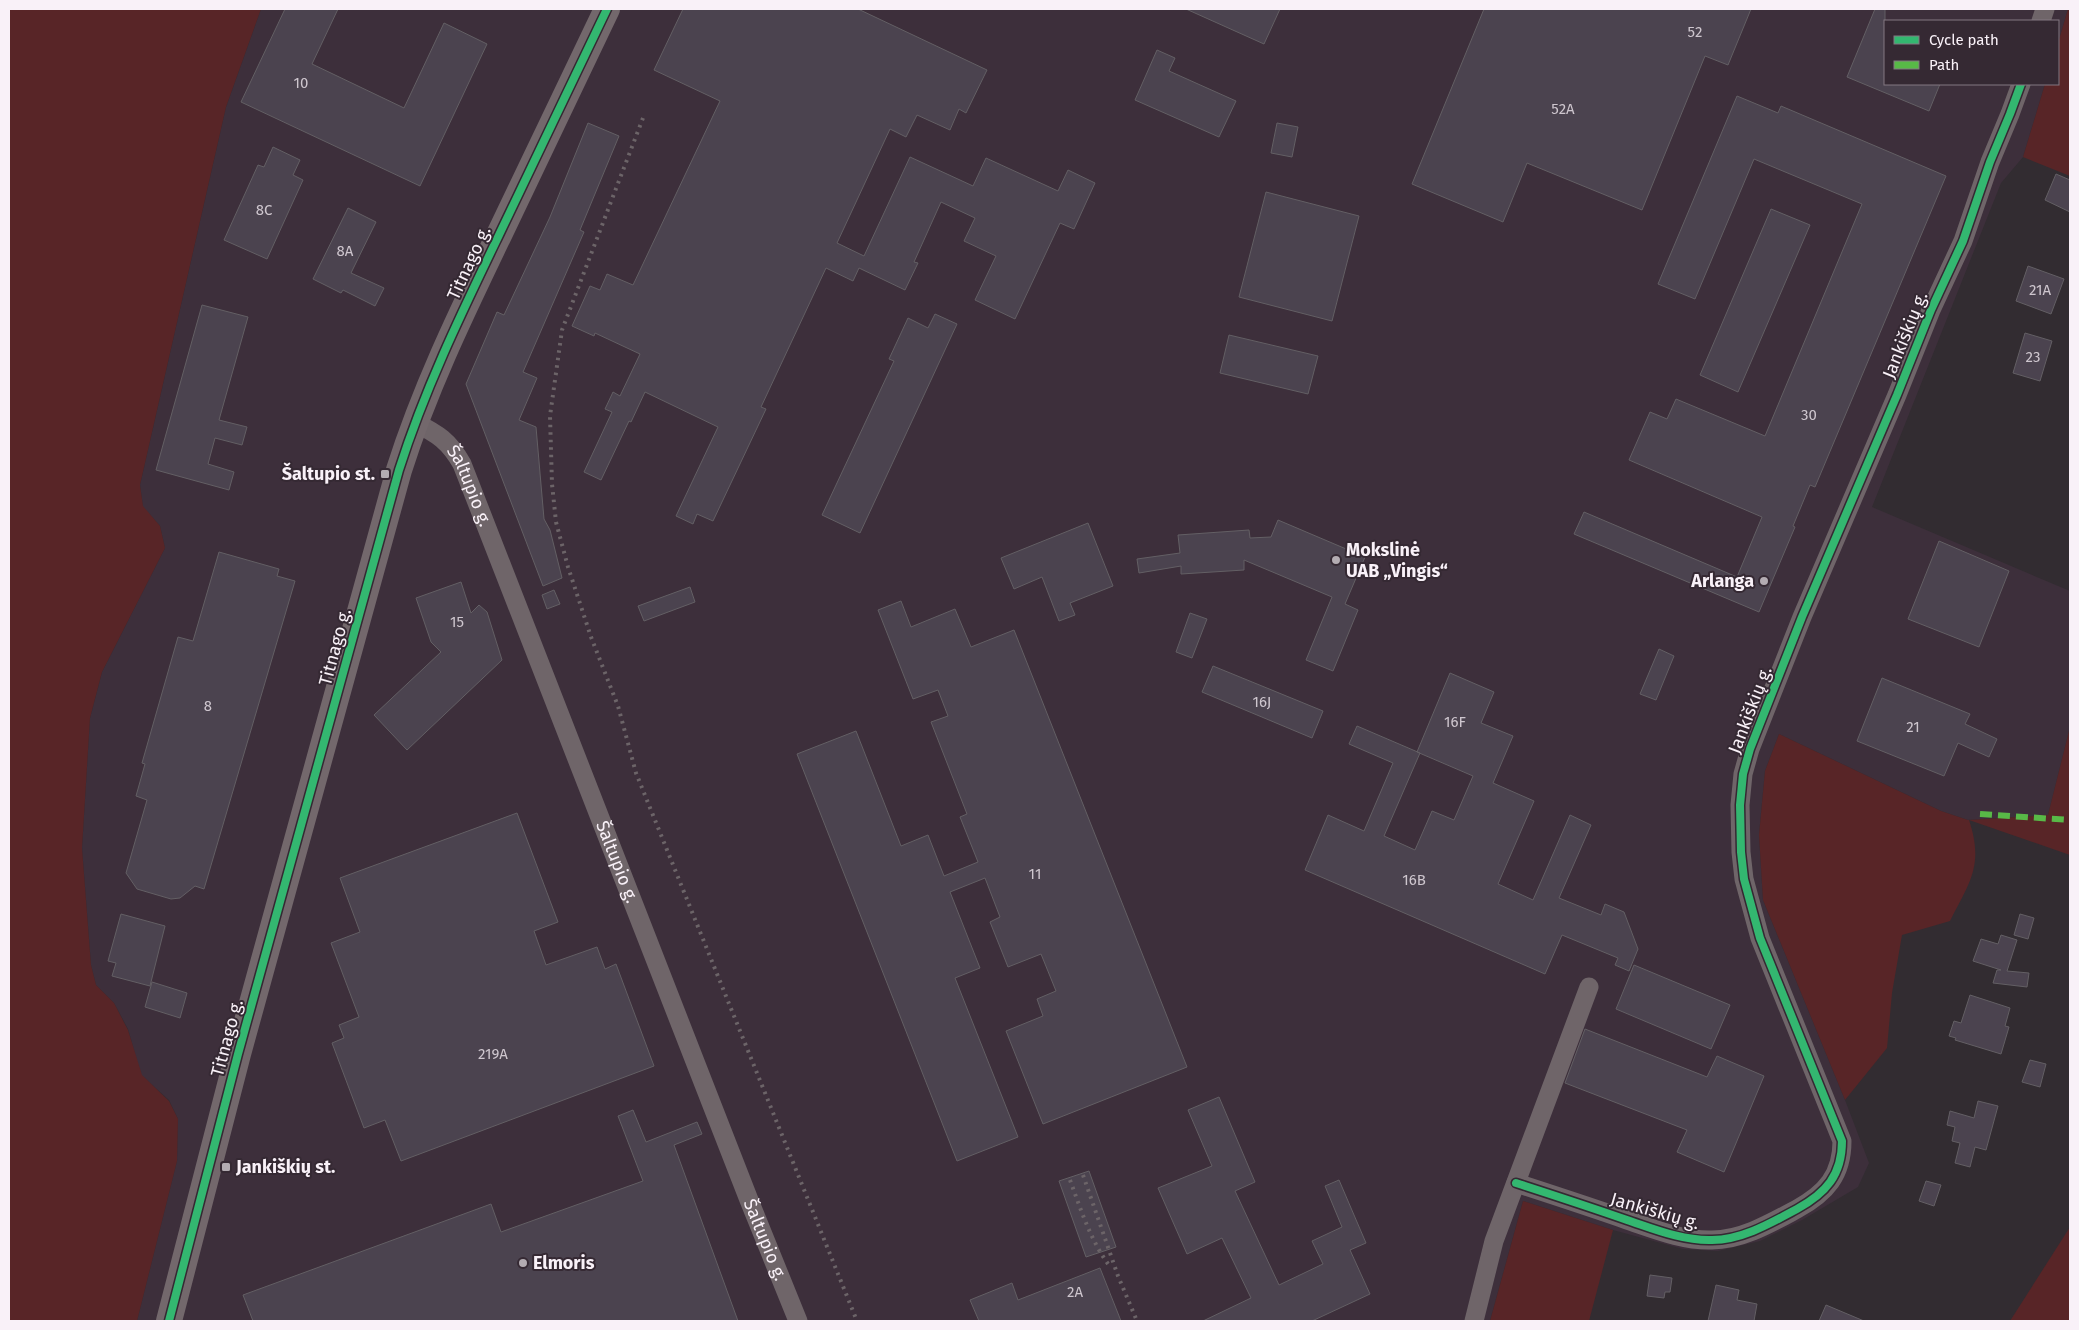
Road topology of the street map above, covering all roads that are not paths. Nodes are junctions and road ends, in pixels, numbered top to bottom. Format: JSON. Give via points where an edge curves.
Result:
{"nodes":[{"id":1,"x":607,"y":9,"type":"edge"},
{"id":2,"x":2021,"y":85,"type":"edge"},
{"id":3,"x":414,"y":422,"type":"junction"},
{"id":4,"x":1589,"y":986,"type":"dead end"},
{"id":5,"x":1516,"y":1183,"type":"junction"},
{"id":6,"x":169,"y":1321,"type":"edge"},
{"id":7,"x":798,"y":1321,"type":"edge"},
{"id":8,"x":1474,"y":1321,"type":"edge"}],
"edges":[{"from":1,"to":3,"type":"street","name":"Titnago g.","via":[[463,310]]},
{"from":2,"to":5,"type":"street","name":"Jankiškių g.","via":[[1990,162],[1964,242],[1931,310],[1802,617],[1743,774],[1741,852],[1749,906],[1842,1141],[1838,1170],[1828,1186],[1805,1204],[1763,1227],[1713,1241],[1688,1239]]},
{"from":3,"to":6,"type":"street","name":"Titnago g.","via":[[238,1054]]},
{"from":3,"to":7,"type":"street","name":"Šaltupio g.","via":[[442,438],[453,448],[462,464]]},
{"from":4,"to":5,"type":"street"},
{"from":5,"to":8,"type":"street","via":[[1494,1241]]}]}
